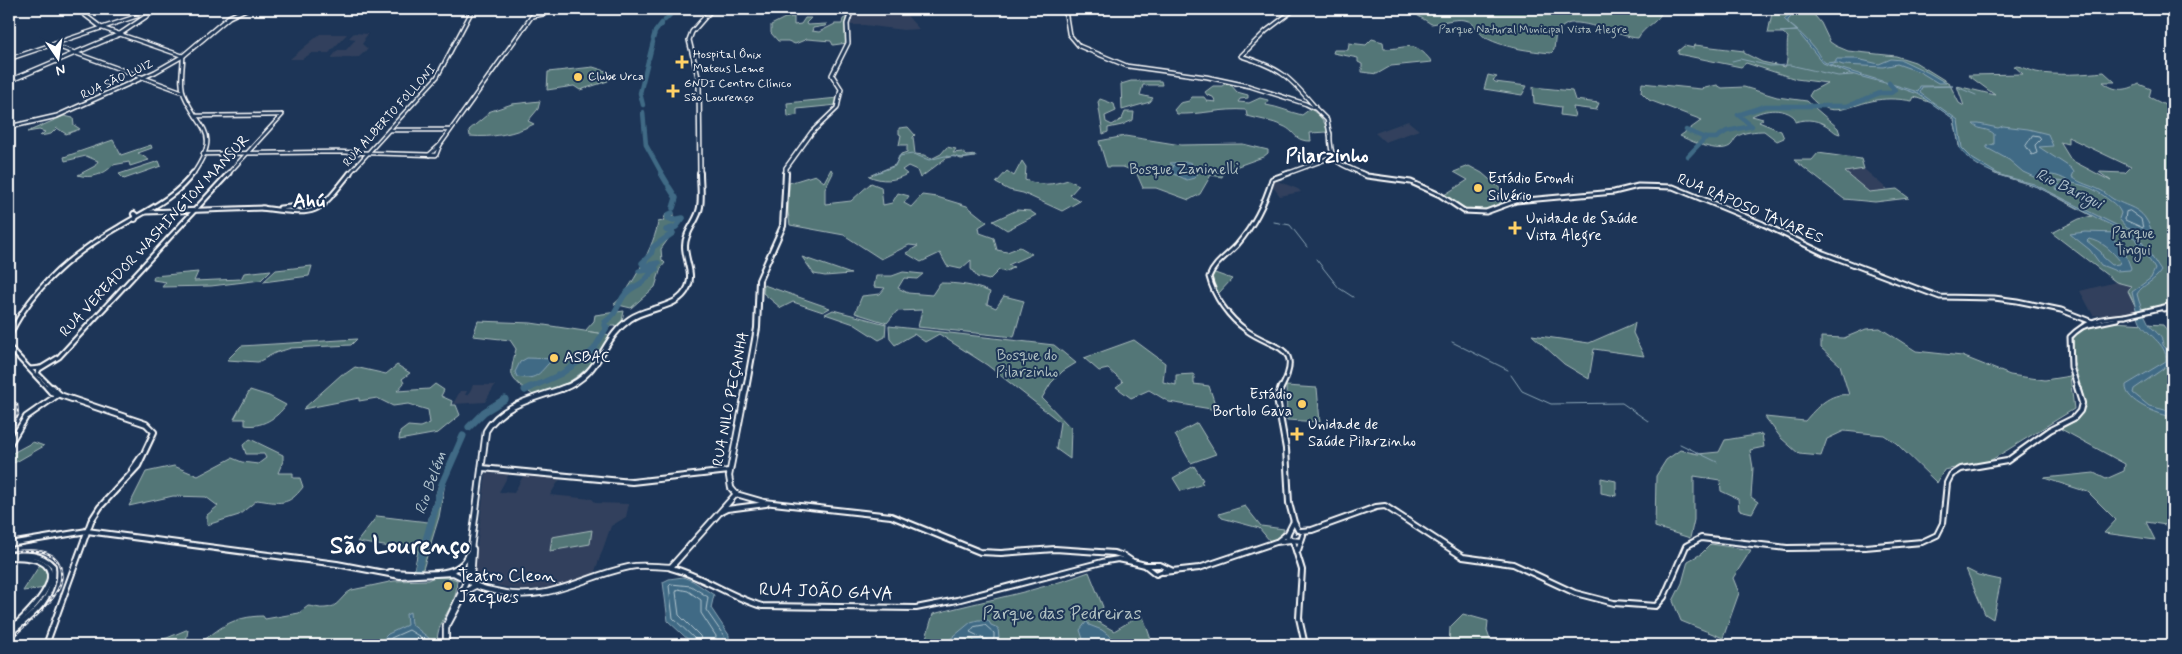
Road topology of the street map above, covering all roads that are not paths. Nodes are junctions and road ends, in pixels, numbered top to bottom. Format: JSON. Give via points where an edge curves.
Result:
{"nodes":[{"id":1,"x":77,"y":9,"type":"edge"},
{"id":2,"x":157,"y":9,"type":"edge"},
{"id":3,"x":246,"y":9,"type":"edge"},
{"id":4,"x":473,"y":9,"type":"edge"},
{"id":5,"x":537,"y":9,"type":"edge"},
{"id":6,"x":712,"y":9,"type":"edge"},
{"id":7,"x":852,"y":9,"type":"edge"},
{"id":8,"x":1065,"y":9,"type":"edge"},
{"id":9,"x":1295,"y":9,"type":"edge"},
{"id":10,"x":152,"y":11,"type":"junction"},
{"id":11,"x":544,"y":14,"type":"dead end"},
{"id":12,"x":533,"y":16,"type":"junction"},
{"id":13,"x":229,"y":17,"type":"joint"},
{"id":14,"x":102,"y":28,"type":"junction"},
{"id":15,"x":120,"y":34,"type":"junction"},
{"id":16,"x":55,"y":45,"type":"junction"},
{"id":17,"x":76,"y":53,"type":"junction"},
{"id":18,"x":183,"y":56,"type":"junction"},
{"id":19,"x":9,"y":59,"type":"edge"},
{"id":20,"x":143,"y":78,"type":"junction"},
{"id":21,"x":9,"y":81,"type":"edge"},
{"id":22,"x":172,"y":88,"type":"junction"},
{"id":23,"x":182,"y":88,"type":"junction"},
{"id":24,"x":183,"y":93,"type":"junction"},
{"id":25,"x":1311,"y":102,"type":"junction"},
{"id":26,"x":1313,"y":107,"type":"junction"},
{"id":27,"x":1321,"y":113,"type":"junction"},
{"id":28,"x":198,"y":118,"type":"junction"},
{"id":29,"x":9,"y":127,"type":"edge"},
{"id":30,"x":389,"y":130,"type":"junction"},
{"id":31,"x":450,"y":130,"type":"junction"},
{"id":32,"x":1330,"y":132,"type":"junction"},
{"id":33,"x":440,"y":144,"type":"junction"},
{"id":34,"x":1329,"y":144,"type":"junction"},
{"id":35,"x":1331,"y":150,"type":"junction"},
{"id":36,"x":367,"y":153,"type":"junction"},
{"id":37,"x":203,"y":154,"type":"junction"},
{"id":38,"x":246,"y":154,"type":"junction"},
{"id":39,"x":428,"y":156,"type":"junction"},
{"id":40,"x":1332,"y":158,"type":"junction"},
{"id":41,"x":326,"y":203,"type":"junction"},
{"id":42,"x":289,"y":209,"type":"junction"},
{"id":43,"x":193,"y":211,"type":"junction"},
{"id":44,"x":146,"y":212,"type":"junction"},
{"id":45,"x":2173,"y":306,"type":"edge"},
{"id":46,"x":2076,"y":316,"type":"junction"},
{"id":47,"x":2087,"y":322,"type":"junction"},
{"id":48,"x":2093,"y":323,"type":"junction"},
{"id":49,"x":2076,"y":329,"type":"junction"},
{"id":50,"x":9,"y":336,"type":"edge"},
{"id":51,"x":9,"y":347,"type":"edge"},
{"id":52,"x":41,"y":368,"type":"junction"},
{"id":53,"x":30,"y":369,"type":"junction"},
{"id":54,"x":59,"y":394,"type":"junction"},
{"id":55,"x":9,"y":445,"type":"edge"},
{"id":56,"x":482,"y":468,"type":"junction"},
{"id":57,"x":729,"y":471,"type":"junction"},
{"id":58,"x":736,"y":494,"type":"junction"},
{"id":59,"x":772,"y":504,"type":"junction"},
{"id":60,"x":718,"y":515,"type":"junction"},
{"id":61,"x":1293,"y":522,"type":"junction"},
{"id":62,"x":87,"y":531,"type":"junction"},
{"id":63,"x":1288,"y":532,"type":"junction"},
{"id":64,"x":1301,"y":532,"type":"junction"},
{"id":65,"x":1292,"y":541,"type":"junction"},
{"id":66,"x":1301,"y":541,"type":"junction"},
{"id":67,"x":1276,"y":542,"type":"junction"},
{"id":68,"x":9,"y":544,"type":"edge"},
{"id":69,"x":472,"y":544,"type":"junction"},
{"id":70,"x":1298,"y":550,"type":"junction"},
{"id":71,"x":9,"y":556,"type":"edge"},
{"id":72,"x":1133,"y":562,"type":"junction"},
{"id":73,"x":1145,"y":565,"type":"junction"},
{"id":74,"x":1155,"y":566,"type":"junction"},
{"id":75,"x":671,"y":567,"type":"junction"},
{"id":76,"x":1163,"y":570,"type":"junction"},
{"id":77,"x":1153,"y":571,"type":"junction"},
{"id":78,"x":386,"y":572,"type":"junction"},
{"id":79,"x":467,"y":580,"type":"junction"},
{"id":80,"x":475,"y":586,"type":"junction"},
{"id":81,"x":445,"y":630,"type":"junction"},
{"id":82,"x":9,"y":633,"type":"edge"},
{"id":83,"x":46,"y":645,"type":"edge"},
{"id":84,"x":446,"y":645,"type":"edge"},
{"id":85,"x":1305,"y":645,"type":"edge"}],
"edges":[{"from":1,"to":14,"type":"main road"},
{"from":2,"to":10,"type":"main road"},
{"from":3,"to":13,"type":"main road"},
{"from":4,"to":30,"type":"main road","name":"RUA ALBERTO FOLLONI","via":[[437,77]]},
{"from":5,"to":12,"type":"main road"},
{"from":6,"to":56,"type":"main road","via":[[689,40],[699,81],[700,207],[685,242],[690,286],[673,303],[627,321],[584,378],[558,392],[512,406],[496,416],[487,428]]},
{"from":7,"to":57,"type":"main road","name":"RUA NILO PEÇANHA","via":[[846,24],[848,43],[832,75],[841,89],[838,107],[812,132],[786,168],[783,226],[759,280],[758,322]]},
{"from":8,"to":26,"type":"main road","via":[[1067,28],[1075,43],[1120,64],[1207,76]]},
{"from":9,"to":25,"type":"main road","via":[[1241,56],[1267,64],[1292,80]]},
{"from":10,"to":14,"type":"main road"},
{"from":10,"to":15,"type":"main road"},
{"from":11,"to":12,"type":"main road"},
{"from":12,"to":31,"type":"main road"},
{"from":13,"to":18,"type":"main road","name":"RUA SÃO LUIZ"},
{"from":14,"to":15,"type":"main road"},
{"from":14,"to":16,"type":"main road"},
{"from":15,"to":17,"type":"main road"},
{"from":15,"to":18,"type":"main road"},
{"from":16,"to":17,"type":"main road"},
{"from":16,"to":19,"type":"main road"},
{"from":17,"to":20,"type":"main road"},
{"from":17,"to":21,"type":"main road"},
{"from":18,"to":20,"type":"main road","name":"RUA SÃO LUIZ"},
{"from":18,"to":23,"type":"main road"},
{"from":20,"to":22,"type":"main road"},
{"from":20,"to":29,"type":"main road","name":"RUA SÃO LUIZ","via":[[57,116]]},
{"from":22,"to":23,"type":"main road"},
{"from":22,"to":24,"type":"main road"},
{"from":23,"to":24,"type":"main road"},
{"from":24,"to":28,"type":"main road"},
{"from":25,"to":26,"type":"main road"},
{"from":25,"to":27,"type":"main road"},
{"from":26,"to":27,"type":"main road"},
{"from":27,"to":32,"type":"main road"},
{"from":28,"to":37,"type":"main road","via":[[208,136]]},
{"from":28,"to":38,"type":"main road","name":"RUA VEREADOR WASHINGTON MANSUR","via":[[282,116]]},
{"from":30,"to":31,"type":"main road"},
{"from":30,"to":36,"type":"main road","name":"RUA ALBERTO FOLLONI"},
{"from":31,"to":33,"type":"main road"},
{"from":32,"to":34,"type":"main road"},
{"from":32,"to":35,"type":"main road"},
{"from":33,"to":39,"type":"main road"},
{"from":33,"to":39,"type":"main road","via":[[436,155]]},
{"from":34,"to":35,"type":"main road"},
{"from":34,"to":40,"type":"main road"},
{"from":35,"to":40,"type":"main road"},
{"from":36,"to":38,"type":"main road"},
{"from":36,"to":39,"type":"main road"},
{"from":36,"to":41,"type":"main road","name":"RUA ALBERTO FOLLONI"},
{"from":37,"to":38,"type":"main road"},
{"from":37,"to":44,"type":"main road","via":[[190,177]]},
{"from":38,"to":43,"type":"main road","name":"RUA VEREADOR WASHINGTON MANSUR"},
{"from":40,"to":46,"type":"main road","name":"RUA RAPOSO TAVARES","via":[[1364,175],[1418,184],[1468,212],[1486,212],[1530,199],[1645,186],[1673,187],[1823,253],[1940,297],[2002,299]]},
{"from":40,"to":61,"type":"main road","via":[[1272,179],[1265,202],[1244,236],[1210,275],[1215,293],[1240,324],[1279,347],[1289,361],[1290,370],[1277,399]]},
{"from":41,"to":42,"type":"main road"},
{"from":41,"to":42,"type":"main road","via":[[309,212]]},
{"from":42,"to":43,"type":"main road"},
{"from":43,"to":44,"type":"main road"},
{"from":43,"to":52,"type":"main road","name":"RUA VEREADOR WASHINGTON MANSUR","via":[[59,357]]},
{"from":44,"to":50,"type":"main road","via":[[77,254],[26,304]]},
{"from":45,"to":48,"type":"main road"},
{"from":46,"to":47,"type":"main road","name":"RUA RAPOSO TAVARES"},
{"from":46,"to":48,"type":"main road","name":"RUA RAPOSO TAVARES"},
{"from":47,"to":48,"type":"main road","name":"RUA RAPOSO TAVARES"},
{"from":47,"to":49,"type":"main road"},
{"from":48,"to":49,"type":"main road"},
{"from":49,"to":64,"type":"main road","via":[[2070,337],[2069,350],[2082,403],[2080,411],[2007,461],[1961,470],[1952,475],[1947,483],[1943,523],[1937,535],[1922,542],[1788,548],[1700,538],[1686,546],[1664,597],[1656,606],[1649,607],[1575,593],[1513,564],[1463,558],[1392,510],[1378,506]]},
{"from":51,"to":53,"type":"main road"},
{"from":52,"to":53,"type":"main road"},
{"from":52,"to":54,"type":"main road","via":[[37,373]]},
{"from":53,"to":54,"type":"main road","via":[[51,392]]},
{"from":54,"to":55,"type":"main road","via":[[24,420]]},
{"from":54,"to":62,"type":"main road","via":[[151,426],[154,434],[141,461],[100,507]]},
{"from":56,"to":57,"type":"main road","via":[[632,482]]},
{"from":56,"to":69,"type":"main road"},
{"from":57,"to":58,"type":"main road","name":"RUA NILO PEÇANHA","via":[[729,484]]},
{"from":58,"to":59,"type":"main road"},
{"from":58,"to":60,"type":"main road"},
{"from":59,"to":60,"type":"main road","via":[[727,510]]},
{"from":59,"to":72,"type":"main road","via":[[891,516],[980,552],[1082,550],[1121,554]]},
{"from":60,"to":75,"type":"main road"},
{"from":61,"to":63,"type":"main road"},
{"from":61,"to":64,"type":"main road"},
{"from":62,"to":68,"type":"main road"},
{"from":62,"to":78,"type":"main road"},
{"from":62,"to":83,"type":"main road"},
{"from":63,"to":64,"type":"main road"},
{"from":63,"to":65,"type":"main road","via":[[1287,537]]},
{"from":63,"to":67,"type":"main road"},
{"from":64,"to":66,"type":"main road"},
{"from":65,"to":66,"type":"main road"},
{"from":65,"to":67,"type":"main road"},
{"from":65,"to":70,"type":"main road"},
{"from":66,"to":70,"type":"main road"},
{"from":67,"to":76,"type":"main road","via":[[1204,566]]},
{"from":69,"to":78,"type":"main road","via":[[466,561],[455,569],[417,574]]},
{"from":69,"to":79,"type":"main road"},
{"from":69,"to":80,"type":"main road"},
{"from":70,"to":85,"type":"main road","via":[[1303,578],[1299,617]]},
{"from":71,"to":82,"type":"main road","via":[[40,556],[53,566],[54,576],[52,587],[41,604]]},
{"from":72,"to":73,"type":"main road"},
{"from":72,"to":75,"type":"main road","name":"RUA JOÃO GAVA","via":[[1118,559],[1101,562],[948,602],[902,609],[762,606],[694,574]]},
{"from":73,"to":74,"type":"main road"},
{"from":73,"to":77,"type":"main road"},
{"from":74,"to":76,"type":"main road"},
{"from":74,"to":77,"type":"main road"},
{"from":75,"to":80,"type":"main road","name":"RUA JOÃO GAVA","via":[[629,567],[564,590],[536,595],[513,596]]},
{"from":76,"to":77,"type":"main road","via":[[1158,574]]},
{"from":78,"to":79,"type":"main road","via":[[413,577],[453,574]]},
{"from":79,"to":80,"type":"main road","name":"RUA JOÃO GAVA"},
{"from":79,"to":81,"type":"main road"},
{"from":80,"to":81,"type":"main road","via":[[466,591]]},
{"from":81,"to":84,"type":"main road"}]}
